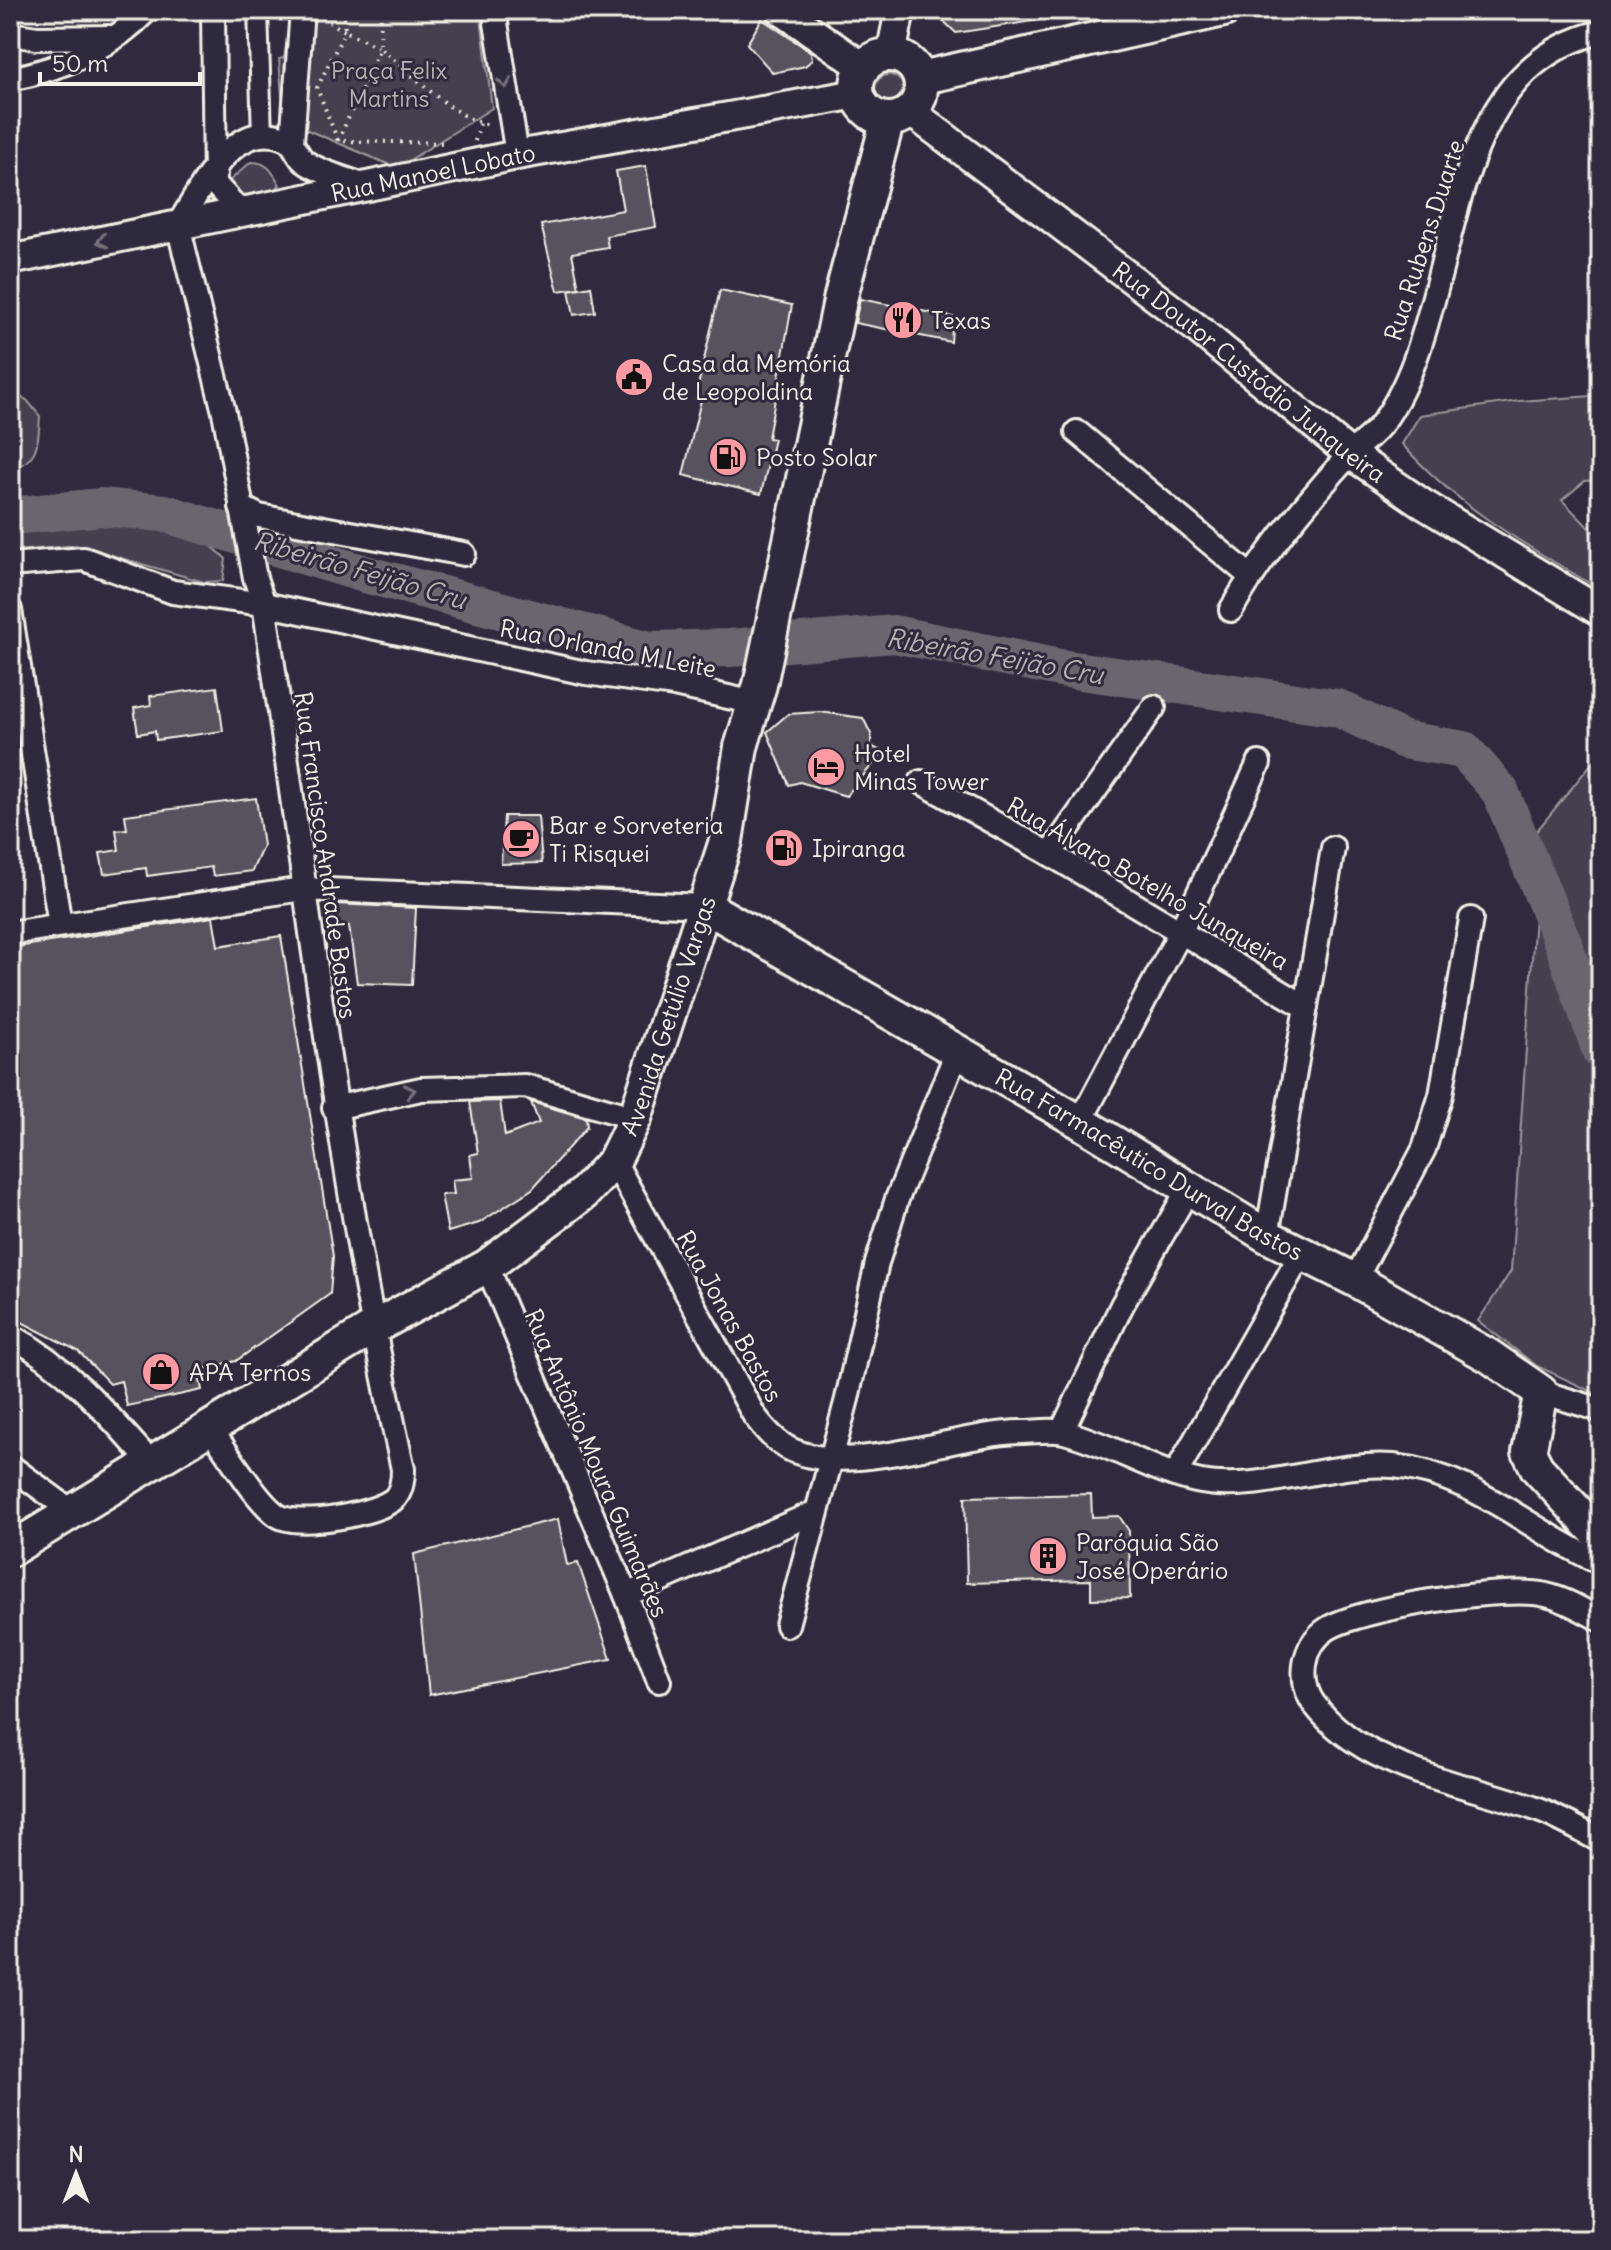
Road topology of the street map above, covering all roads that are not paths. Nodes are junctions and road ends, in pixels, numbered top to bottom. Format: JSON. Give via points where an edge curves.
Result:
{"nodes":[{"id":1,"x":213,"y":10,"type":"edge"},
{"id":2,"x":258,"y":10,"type":"edge"},
{"id":3,"x":494,"y":10,"type":"edge"},
{"id":4,"x":781,"y":10,"type":"edge"},
{"id":5,"x":900,"y":10,"type":"edge"},
{"id":6,"x":1224,"y":10,"type":"edge"},
{"id":7,"x":146,"y":11,"type":"edge"},
{"id":8,"x":311,"y":13,"type":"edge"},
{"id":9,"x":1601,"y":32,"type":"edge"},
{"id":10,"x":10,"y":34,"type":"edge"},
{"id":11,"x":115,"y":36,"type":"junction"},
{"id":12,"x":870,"y":72,"type":"junction"},
{"id":13,"x":920,"y":78,"type":"junction"},
{"id":14,"x":10,"y":79,"type":"edge"},
{"id":15,"x":899,"y":115,"type":"junction"},
{"id":16,"x":262,"y":136,"type":"junction"},
{"id":17,"x":298,"y":151,"type":"junction"},
{"id":18,"x":517,"y":155,"type":"junction"},
{"id":19,"x":216,"y":166,"type":"junction"},
{"id":20,"x":367,"y":187,"type":"junction"},
{"id":21,"x":295,"y":202,"type":"junction"},
{"id":22,"x":255,"y":211,"type":"junction"},
{"id":23,"x":178,"y":225,"type":"junction"},
{"id":24,"x":10,"y":260,"type":"edge"},
{"id":25,"x":1077,"y":432,"type":"dead end"},
{"id":26,"x":1350,"y":454,"type":"junction"},
{"id":27,"x":243,"y":514,"type":"junction"},
{"id":28,"x":464,"y":554,"type":"dead end"},
{"id":29,"x":10,"y":565,"type":"edge"},
{"id":30,"x":1250,"y":576,"type":"junction"},
{"id":31,"x":264,"y":604,"type":"junction"},
{"id":32,"x":10,"y":610,"type":"edge"},
{"id":33,"x":1231,"y":610,"type":"dead end"},
{"id":34,"x":1601,"y":612,"type":"edge"},
{"id":35,"x":758,"y":694,"type":"junction"},
{"id":36,"x":1154,"y":707,"type":"dead end"},
{"id":37,"x":1259,"y":763,"type":"dead end"},
{"id":38,"x":921,"y":782,"type":"dead end"},
{"id":39,"x":1333,"y":848,"type":"dead end"},
{"id":40,"x":1050,"y":854,"type":"junction"},
{"id":41,"x":303,"y":889,"type":"junction"},
{"id":42,"x":705,"y":906,"type":"junction"},
{"id":43,"x":1471,"y":919,"type":"dead end"},
{"id":44,"x":60,"y":925,"type":"junction"},
{"id":45,"x":10,"y":933,"type":"edge"},
{"id":46,"x":1180,"y":933,"type":"junction"},
{"id":47,"x":1306,"y":1007,"type":"junction"},
{"id":48,"x":956,"y":1054,"type":"junction"},
{"id":49,"x":334,"y":1108,"type":"junction"},
{"id":50,"x":635,"y":1118,"type":"junction"},
{"id":51,"x":1080,"y":1122,"type":"junction"},
{"id":52,"x":614,"y":1161,"type":"junction"},
{"id":53,"x":1188,"y":1190,"type":"junction"},
{"id":54,"x":1267,"y":1236,"type":"junction"},
{"id":55,"x":1301,"y":1254,"type":"junction"},
{"id":56,"x":487,"y":1266,"type":"junction"},
{"id":57,"x":1355,"y":1280,"type":"junction"},
{"id":58,"x":371,"y":1329,"type":"junction"},
{"id":59,"x":10,"y":1335,"type":"edge"},
{"id":60,"x":1541,"y":1392,"type":"junction"},
{"id":61,"x":1601,"y":1410,"type":"edge"},
{"id":62,"x":209,"y":1427,"type":"junction"},
{"id":63,"x":1062,"y":1431,"type":"junction"},
{"id":64,"x":831,"y":1459,"type":"junction"},
{"id":65,"x":151,"y":1463,"type":"junction"},
{"id":66,"x":10,"y":1466,"type":"edge"},
{"id":67,"x":1175,"y":1475,"type":"junction"},
{"id":68,"x":70,"y":1510,"type":"junction"},
{"id":69,"x":816,"y":1512,"type":"junction"},
{"id":70,"x":1601,"y":1537,"type":"edge"},
{"id":71,"x":10,"y":1550,"type":"edge"},
{"id":72,"x":1601,"y":1563,"type":"edge"},
{"id":73,"x":626,"y":1595,"type":"junction"},
{"id":74,"x":1601,"y":1620,"type":"edge"},
{"id":75,"x":787,"y":1625,"type":"dead end"},
{"id":76,"x":659,"y":1681,"type":"dead end"},
{"id":77,"x":1601,"y":1841,"type":"edge"}],
"edges":[{"from":1,"to":19,"type":"street"},
{"from":2,"to":16,"type":"street"},
{"from":3,"to":18,"type":"street","one_way":true},
{"from":4,"to":12,"type":"street"},
{"from":5,"to":12,"type":"street"},
{"from":6,"to":13,"type":"main road"},
{"from":7,"to":11,"type":"street"},
{"from":8,"to":17,"type":"street"},
{"from":9,"to":26,"type":"street","name":"Rua Rubens Duarte","via":[[1538,61],[1500,102],[1462,195],[1406,380],[1383,423]]},
{"from":10,"to":11,"type":"street"},
{"from":11,"to":14,"type":"street","via":[[43,72]]},
{"from":12,"to":13,"type":"main road","via":[[912,65]]},
{"from":12,"to":15,"type":"main road","via":[[868,112]]},
{"from":12,"to":18,"type":"street","name":"Rua Manoel Lobato"},
{"from":13,"to":15,"type":"main road","name":"Avenida Getúlio Vargas","via":[[920,96]]},
{"from":15,"to":26,"type":"street","name":"Rua Doutor Custódio Junqueira","via":[[1194,326]]},
{"from":15,"to":35,"type":"main road","name":"Avenida Getúlio Vargas","via":[[841,296]]},
{"from":16,"to":17,"type":"street","via":[[274,135]]},
{"from":16,"to":19,"type":"street","via":[[233,146]]},
{"from":17,"to":20,"type":"street"},
{"from":17,"to":21,"type":"street","via":[[304,185]]},
{"from":18,"to":20,"type":"street","name":"Rua Manoel Lobato"},
{"from":19,"to":22,"type":"street","via":[[215,184],[224,196],[235,206]]},
{"from":19,"to":23,"type":"street"},
{"from":20,"to":21,"type":"street","name":"Rua Manoel Lobato"},
{"from":21,"to":22,"type":"street","name":"Rua Manoel Lobato"},
{"from":22,"to":23,"type":"street","name":"Rua Manoel Lobato"},
{"from":23,"to":24,"type":"street","name":"Rua Manoel Lobato","one_way":true},
{"from":23,"to":27,"type":"street","name":"Rua Francisco Andrade Bastos"},
{"from":25,"to":30,"type":"street"},
{"from":26,"to":30,"type":"street","name":"Rua Rubens Duarte"},
{"from":26,"to":34,"type":"street","name":"Rua Doutor Custódio Junqueira"},
{"from":27,"to":28,"type":"street"},
{"from":27,"to":31,"type":"street","name":"Rua Francisco Andrade Bastos"},
{"from":29,"to":31,"type":"street","name":"Rua Orlando M Leite","via":[[84,559],[173,592]]},
{"from":30,"to":33,"type":"street","name":"Rua Rubens Duarte"},
{"from":31,"to":35,"type":"street","name":"Rua Orlando M Leite","via":[[573,671]]},
{"from":31,"to":41,"type":"street","name":"Rua Francisco Andrade Bastos"},
{"from":32,"to":44,"type":"street"},
{"from":35,"to":42,"type":"main road","name":"Avenida Getúlio Vargas","via":[[741,747],[726,841]]},
{"from":36,"to":40,"type":"street"},
{"from":37,"to":46,"type":"street"},
{"from":38,"to":40,"type":"street","name":"Rua Álvaro Botelho Junqueira"},
{"from":39,"to":47,"type":"street"},
{"from":40,"to":46,"type":"street","name":"Rua Álvaro Botelho Junqueira"},
{"from":41,"to":42,"type":"street"},
{"from":41,"to":44,"type":"street"},
{"from":41,"to":49,"type":"street","name":"Rua Francisco Andrade Bastos"},
{"from":42,"to":48,"type":"main road","name":"Rua Farmacêutico Durval Bastos"},
{"from":42,"to":50,"type":"main road","name":"Avenida Getúlio Vargas"},
{"from":43,"to":57,"type":"street","via":[[1441,1095],[1424,1149]]},
{"from":44,"to":45,"type":"street"},
{"from":46,"to":47,"type":"street","name":"Rua Álvaro Botelho Junqueira"},
{"from":46,"to":51,"type":"street"},
{"from":47,"to":54,"type":"street"},
{"from":48,"to":51,"type":"main road","name":"Rua Farmacêutico Durval Bastos"},
{"from":48,"to":64,"type":"street","via":[[893,1212]]},
{"from":49,"to":50,"type":"street","one_way":true,"via":[[421,1089],[525,1086]]},
{"from":49,"to":58,"type":"street","name":"Rua Francisco Andrade Bastos"},
{"from":50,"to":52,"type":"main road","name":"Avenida Getúlio Vargas"},
{"from":51,"to":53,"type":"main road","name":"Rua Farmacêutico Durval Bastos"},
{"from":52,"to":56,"type":"main road","name":"Avenida Getúlio Vargas","via":[[583,1194]]},
{"from":52,"to":64,"type":"street","name":"Rua Jonas Bastos","via":[[768,1435],[794,1451]]},
{"from":53,"to":54,"type":"main road","name":"Rua Farmacêutico Durval Bastos"},
{"from":53,"to":63,"type":"street","via":[[1122,1305]]},
{"from":54,"to":55,"type":"main road","name":"Rua Farmacêutico Durval Bastos"},
{"from":55,"to":57,"type":"main road","name":"Rua Farmacêutico Durval Bastos"},
{"from":55,"to":67,"type":"street"},
{"from":56,"to":58,"type":"main road","name":"Avenida Getúlio Vargas"},
{"from":56,"to":73,"type":"street","name":"Rua Antônio Moura Guimarães"},
{"from":57,"to":60,"type":"main road","name":"Rua Farmacêutico Durval Bastos","via":[[1489,1356]]},
{"from":58,"to":62,"type":"main road","name":"Avenida Getúlio Vargas"},
{"from":58,"to":62,"type":"street","name":"Rua Francisco Andrade Bastos","via":[[403,1469],[398,1495],[386,1505],[315,1521],[283,1519],[273,1513]]},
{"from":59,"to":65,"type":"street","via":[[83,1386]]},
{"from":60,"to":61,"type":"street","name":"Rua Farmacêutico Durval Bastos"},
{"from":60,"to":70,"type":"main road","via":[[1529,1452],[1537,1468]]},
{"from":62,"to":65,"type":"main road","name":"Avenida Getúlio Vargas"},
{"from":63,"to":64,"type":"street","via":[[1016,1432]]},
{"from":63,"to":67,"type":"street"},
{"from":64,"to":69,"type":"street"},
{"from":65,"to":68,"type":"main road","name":"Avenida Getúlio Vargas"},
{"from":66,"to":68,"type":"street"},
{"from":67,"to":72,"type":"street","via":[[1239,1484],[1359,1466],[1424,1471],[1505,1505]]},
{"from":68,"to":71,"type":"main road","name":"Avenida Getúlio Vargas"},
{"from":69,"to":73,"type":"street"},
{"from":69,"to":75,"type":"street"},
{"from":73,"to":76,"type":"street","name":"Rua Antônio Moura Guimarães"},
{"from":74,"to":77,"type":"street","via":[[1546,1595],[1521,1592],[1440,1600],[1346,1619],[1324,1631],[1310,1647],[1304,1668],[1305,1689],[1315,1705],[1339,1729],[1392,1762],[1538,1810]]}]}
